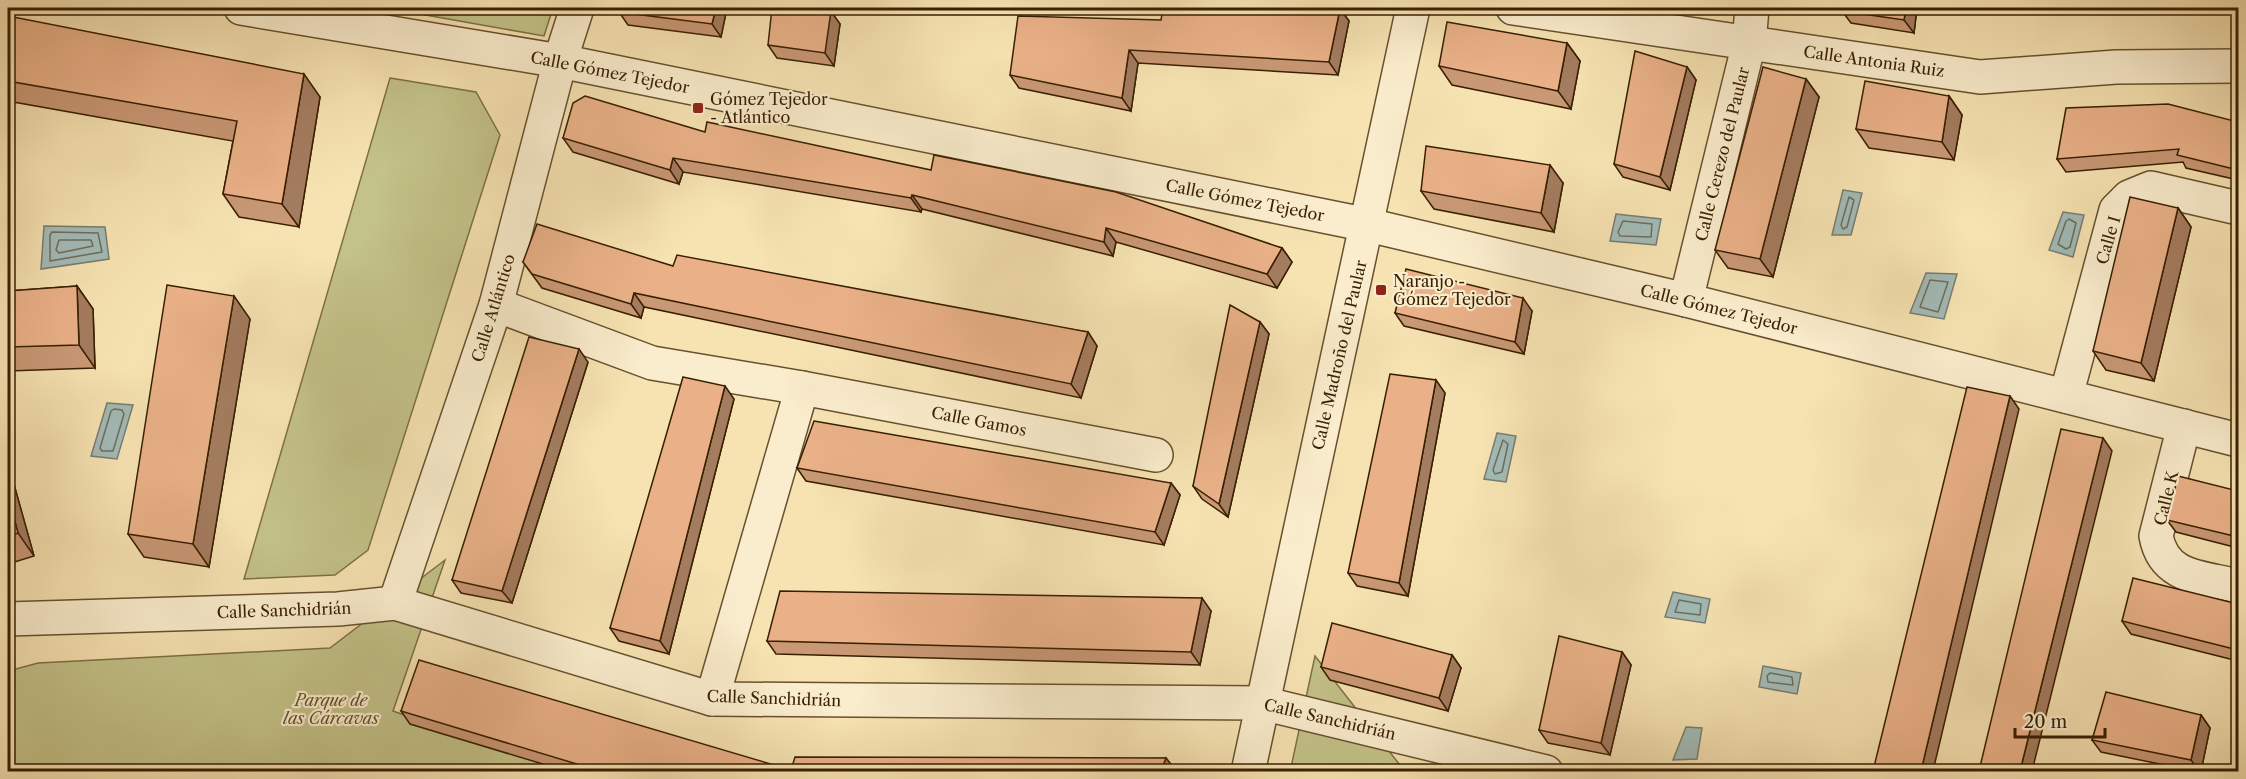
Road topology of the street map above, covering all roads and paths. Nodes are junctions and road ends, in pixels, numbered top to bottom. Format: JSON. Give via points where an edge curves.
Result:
{"nodes":[{"id":1,"x":242,"y":8,"type":"edge"},
{"id":2,"x":577,"y":8,"type":"edge"},
{"id":3,"x":1413,"y":8,"type":"edge"},
{"id":4,"x":1513,"y":8,"type":"edge"},
{"id":5,"x":1752,"y":8,"type":"edge"},
{"id":6,"x":1749,"y":43,"type":"junction"},
{"id":7,"x":560,"y":61,"type":"junction"},
{"id":8,"x":2238,"y":66,"type":"edge"},
{"id":9,"x":2238,"y":208,"type":"edge"},
{"id":10,"x":1368,"y":225,"type":"junction"},
{"id":11,"x":1686,"y":300,"type":"junction"},
{"id":12,"x":496,"y":306,"type":"junction"},
{"id":13,"x":802,"y":388,"type":"junction"},
{"id":14,"x":2066,"y":396,"type":"junction"},
{"id":15,"x":2184,"y":426,"type":"junction"},
{"id":16,"x":2238,"y":440,"type":"edge"},
{"id":17,"x":1156,"y":455,"type":"dead end"},
{"id":18,"x":2238,"y":586,"type":"edge"},
{"id":19,"x":395,"y":603,"type":"junction"},
{"id":20,"x":8,"y":619,"type":"edge"},
{"id":21,"x":712,"y":699,"type":"junction"},
{"id":22,"x":1262,"y":703,"type":"junction"},
{"id":23,"x":1248,"y":771,"type":"edge"},
{"id":24,"x":1546,"y":771,"type":"edge"}],
"edges":[{"from":1,"to":7,"type":"street","name":"Calle Gómez Tejedor"},
{"from":2,"to":7,"type":"street","name":"Calle Atlántico"},
{"from":3,"to":10,"type":"street","name":"Calle Madroño del Paular"},
{"from":4,"to":6,"type":"street","name":"Calle Antonia Ruiz"},
{"from":5,"to":6,"type":"street","name":"Calle Cerezo del Paular"},
{"from":6,"to":8,"type":"street","name":"Calle Antonia Ruiz","via":[[1980,77],[2116,67]]},
{"from":6,"to":11,"type":"street","name":"Calle Cerezo del Paular"},
{"from":7,"to":10,"type":"street","name":"Calle Gómez Tejedor"},
{"from":7,"to":12,"type":"street","name":"Calle Atlántico"},
{"from":9,"to":14,"type":"street","name":"Calle I","via":[[2151,188],[2129,197],[2116,210]]},
{"from":10,"to":11,"type":"street","name":"Calle Gómez Tejedor"},
{"from":10,"to":22,"type":"street","name":"Calle Madroño del Paular"},
{"from":11,"to":14,"type":"street","name":"Calle Gómez Tejedor"},
{"from":12,"to":13,"type":"street","name":"Calle Gamos","via":[[652,363]]},
{"from":12,"to":19,"type":"street","name":"Calle Atlántico"},
{"from":13,"to":17,"type":"street","name":"Calle Gamos"},
{"from":13,"to":21,"type":"street"},
{"from":14,"to":15,"type":"street","name":"Calle Gómez Tejedor"},
{"from":15,"to":16,"type":"street","name":"Calle Gómez Tejedor"},
{"from":15,"to":18,"type":"street","name":"Calle K","via":[[2156,536],[2159,552],[2168,565],[2183,573]]},
{"from":19,"to":20,"type":"street","name":"Calle Sanchidrián","via":[[338,609]]},
{"from":19,"to":21,"type":"street","name":"Calle Sanchidrián"},
{"from":21,"to":22,"type":"street","name":"Calle Sanchidrián"},
{"from":22,"to":23,"type":"street","name":"Calle Madroño del Paular"},
{"from":22,"to":24,"type":"street","name":"Calle Sanchidrián"}]}
